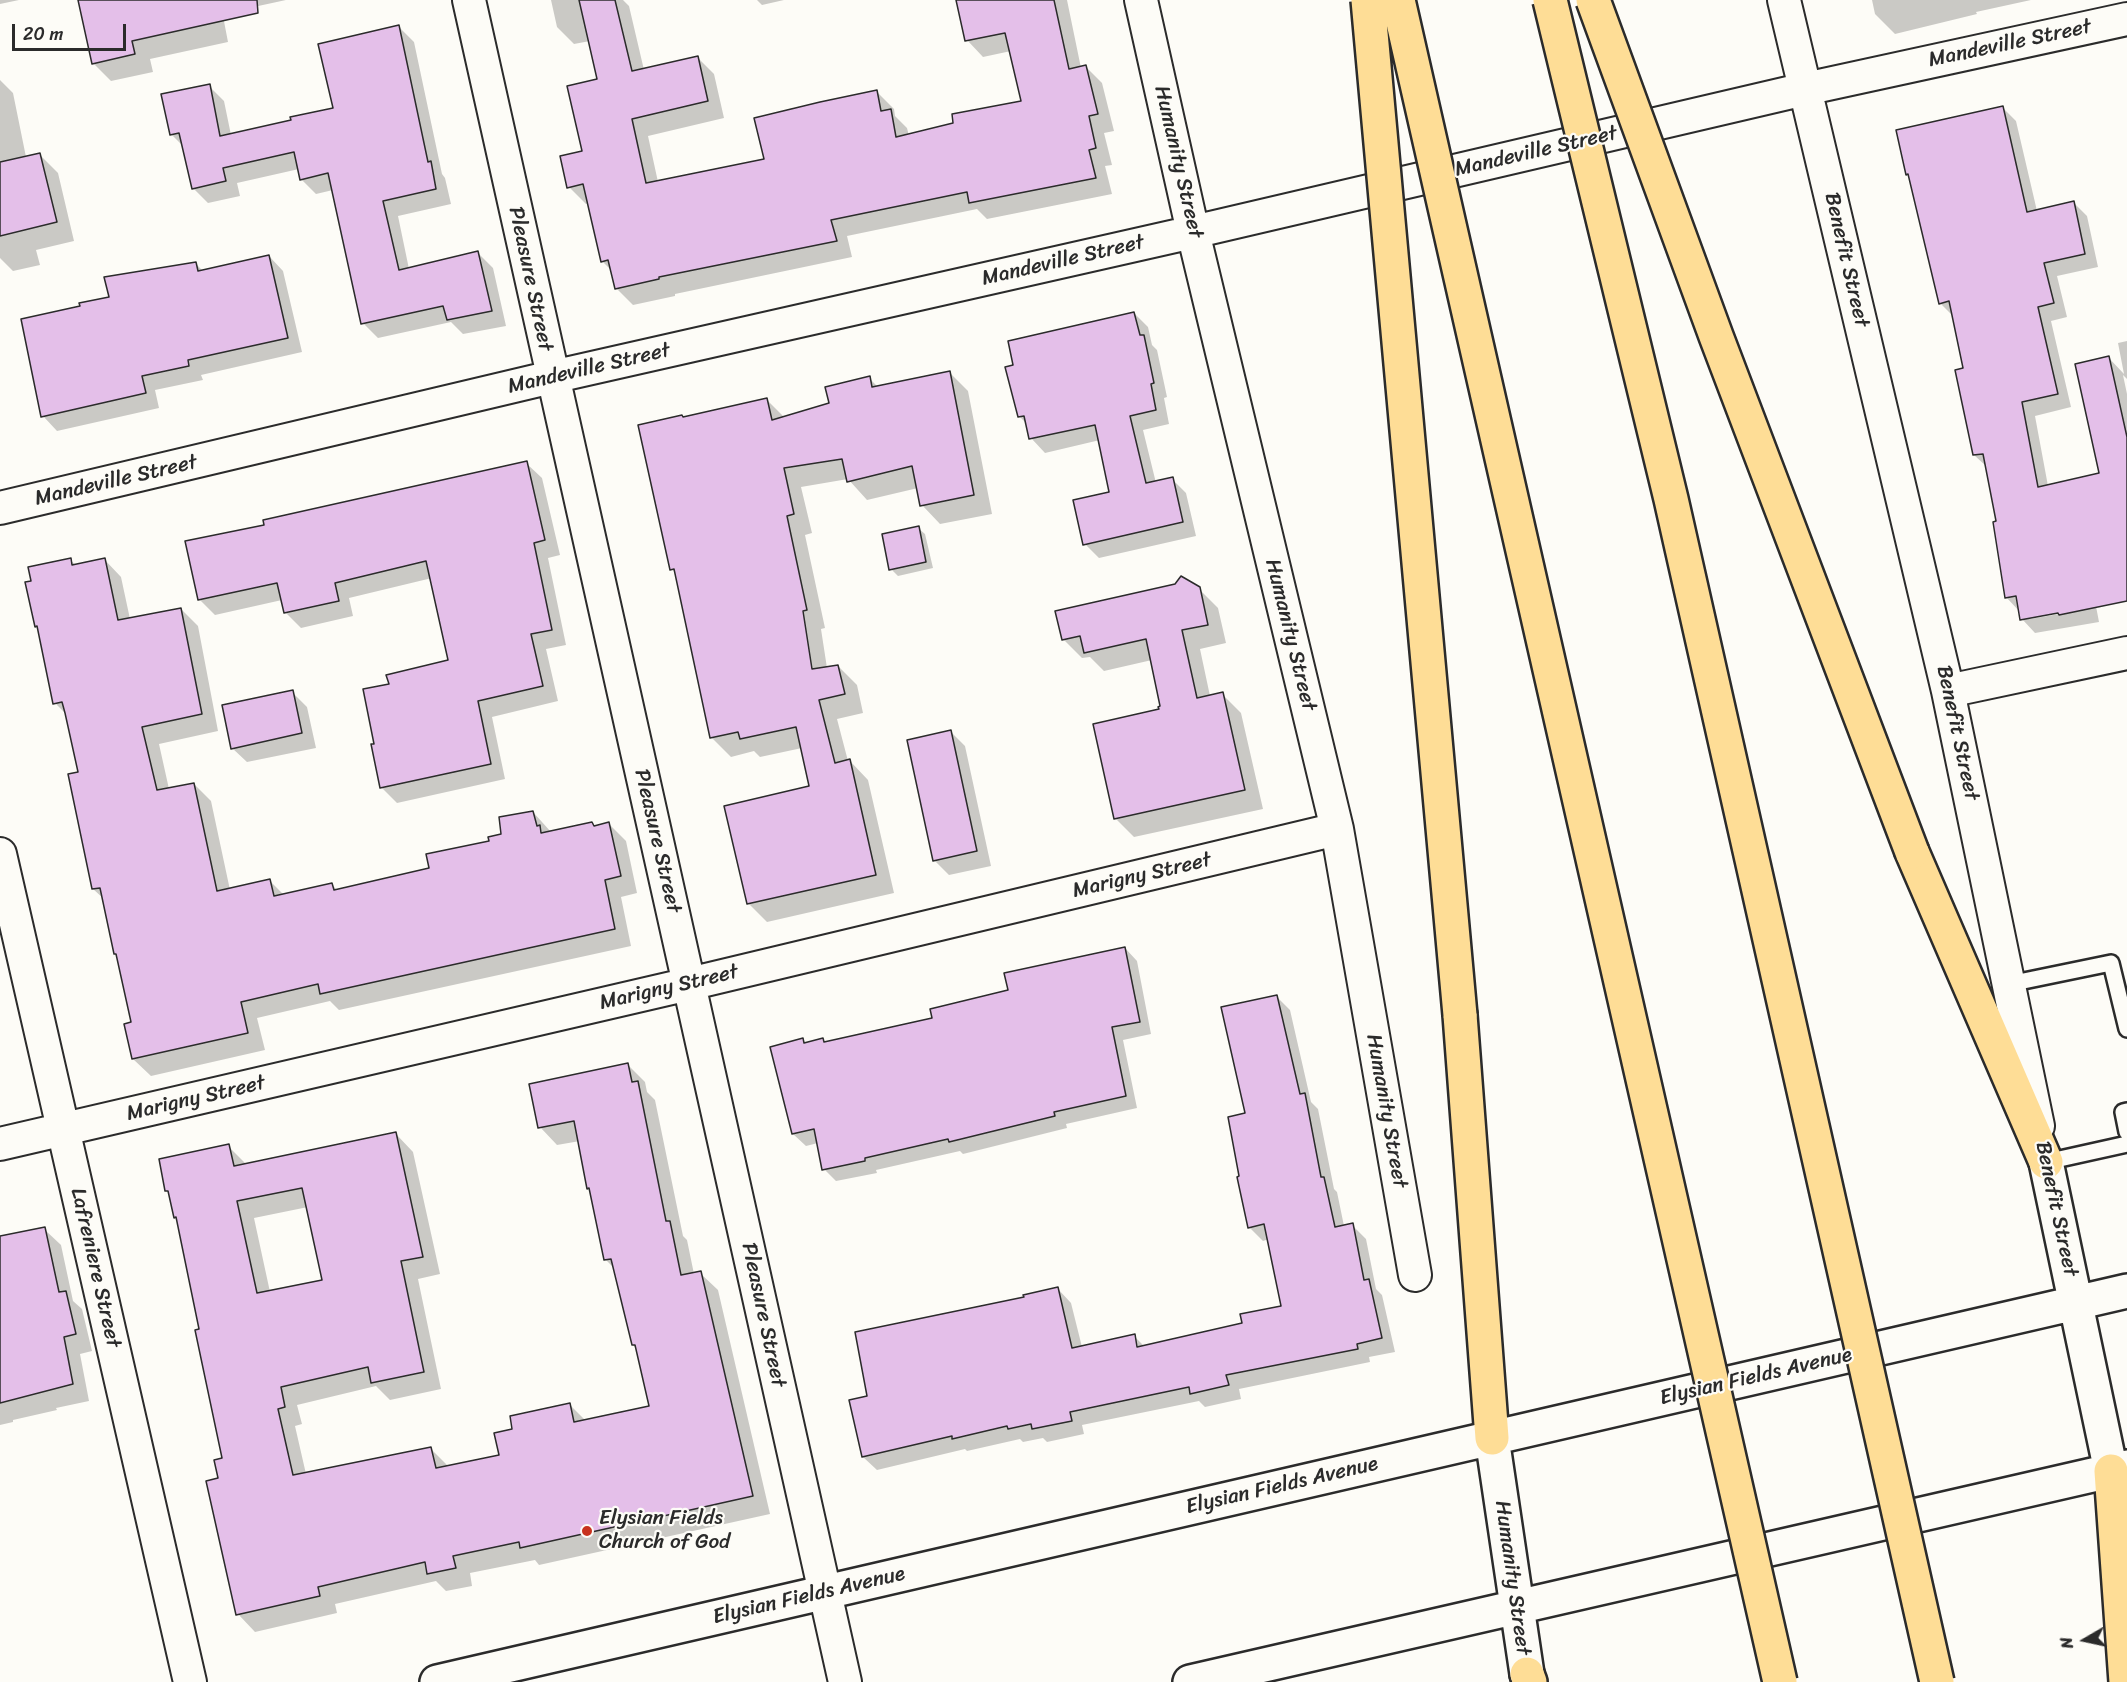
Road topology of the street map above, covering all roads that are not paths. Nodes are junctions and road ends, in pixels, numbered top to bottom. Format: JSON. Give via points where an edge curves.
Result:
{"nodes":[{"id":1,"x":469,"y":0,"type":"edge"},
{"id":2,"x":1141,"y":0,"type":"edge"},
{"id":3,"x":1368,"y":0,"type":"edge"},
{"id":4,"x":1398,"y":0,"type":"edge"},
{"id":5,"x":1550,"y":0,"type":"edge"},
{"id":6,"x":1593,"y":0,"type":"edge"},
{"id":7,"x":1784,"y":0,"type":"edge"},
{"id":8,"x":2127,"y":19,"type":"edge"},
{"id":9,"x":1805,"y":89,"type":"junction"},
{"id":10,"x":1193,"y":231,"type":"junction"},
{"id":11,"x":552,"y":377,"type":"junction"},
{"id":12,"x":0,"y":508,"type":"edge"},
{"id":13,"x":2127,"y":653,"type":"edge"},
{"id":14,"x":1948,"y":691,"type":"junction"},
{"id":15,"x":1337,"y":829,"type":"junction"},
{"id":16,"x":0,"y":854,"type":"edge"},
{"id":17,"x":689,"y":984,"type":"junction"},
{"id":18,"x":2009,"y":984,"type":"junction"},
{"id":19,"x":2127,"y":1029,"type":"edge"},
{"id":20,"x":2127,"y":1111,"type":"edge"},
{"id":21,"x":63,"y":1130,"type":"junction"},
{"id":22,"x":2127,"y":1132,"type":"edge"},
{"id":23,"x":0,"y":1144,"type":"edge"},
{"id":24,"x":2127,"y":1144,"type":"edge"},
{"id":25,"x":2046,"y":1162,"type":"junction"},
{"id":26,"x":1415,"y":1275,"type":"dead end"},
{"id":27,"x":2127,"y":1291,"type":"edge"},
{"id":28,"x":2075,"y":1302,"type":"junction"},
{"id":29,"x":1492,"y":1438,"type":"junction"},
{"id":30,"x":2119,"y":1469,"type":"edge"},
{"id":31,"x":824,"y":1593,"type":"junction"},
{"id":32,"x":1515,"y":1607,"type":"junction"},
{"id":33,"x":1528,"y":1679,"type":"edge"},
{"id":34,"x":190,"y":1682,"type":"edge"},
{"id":35,"x":437,"y":1682,"type":"edge"},
{"id":36,"x":845,"y":1682,"type":"edge"},
{"id":37,"x":1190,"y":1682,"type":"edge"},
{"id":38,"x":1780,"y":1682,"type":"edge"},
{"id":39,"x":1937,"y":1682,"type":"edge"},
{"id":40,"x":2126,"y":1682,"type":"edge"}],
"edges":[{"from":1,"to":11,"type":"street","name":"Pleasure Street"},
{"from":2,"to":10,"type":"street","name":"Humanity Street"},
{"from":3,"to":29,"type":"highway","bridge":true,"via":[[1460,1015]]},
{"from":4,"to":38,"type":"highway","bridge":true},
{"from":5,"to":39,"type":"highway","bridge":true,"via":[[1674,510]]},
{"from":6,"to":25,"type":"highway","bridge":true,"via":[[1912,852]]},
{"from":7,"to":9,"type":"street","name":"Benefit Street"},
{"from":8,"to":9,"type":"street","name":"Mandeville Street"},
{"from":9,"to":10,"type":"street","name":"Mandeville Street"},
{"from":9,"to":14,"type":"street","name":"Benefit Street"},
{"from":10,"to":11,"type":"street","name":"Mandeville Street"},
{"from":10,"to":15,"type":"street","name":"Humanity Street"},
{"from":11,"to":12,"type":"street","name":"Mandeville Street"},
{"from":11,"to":17,"type":"street","name":"Pleasure Street"},
{"from":13,"to":14,"type":"street"},
{"from":14,"to":18,"type":"street","name":"Benefit Street"},
{"from":15,"to":17,"type":"street","name":"Marigny Street"},
{"from":15,"to":26,"type":"street","name":"Humanity Street"},
{"from":16,"to":21,"type":"street","name":"Lafreniere Street"},
{"from":17,"to":21,"type":"street","name":"Marigny Street"},
{"from":17,"to":31,"type":"street","name":"Pleasure Street"},
{"from":18,"to":19,"type":"lane","via":[[2111,963]]},
{"from":18,"to":25,"type":"street","name":"Benefit Street"},
{"from":20,"to":22,"type":"lane","via":[[2123,1112]]},
{"from":21,"to":23,"type":"street","name":"Marigny Street"},
{"from":21,"to":34,"type":"street","name":"Lafreniere Street"},
{"from":24,"to":25,"type":"lane"},
{"from":25,"to":28,"type":"main road","name":"Benefit Street"},
{"from":27,"to":28,"type":"main road","name":"Elysian Fields Avenue"},
{"from":28,"to":29,"type":"main road","name":"Elysian Fields Avenue"},
{"from":28,"to":30,"type":"main road","name":"Benefit Street"},
{"from":29,"to":31,"type":"main road","name":"Elysian Fields Avenue"},
{"from":29,"to":32,"type":"main road","name":"Humanity Street"},
{"from":30,"to":32,"type":"main road"},
{"from":30,"to":40,"type":"highway"},
{"from":31,"to":35,"type":"main road","name":"Elysian Fields Avenue"},
{"from":31,"to":36,"type":"street","name":"Pleasure Street"},
{"from":32,"to":33,"type":"main road","name":"Humanity Street"},
{"from":32,"to":37,"type":"main road"}]}
